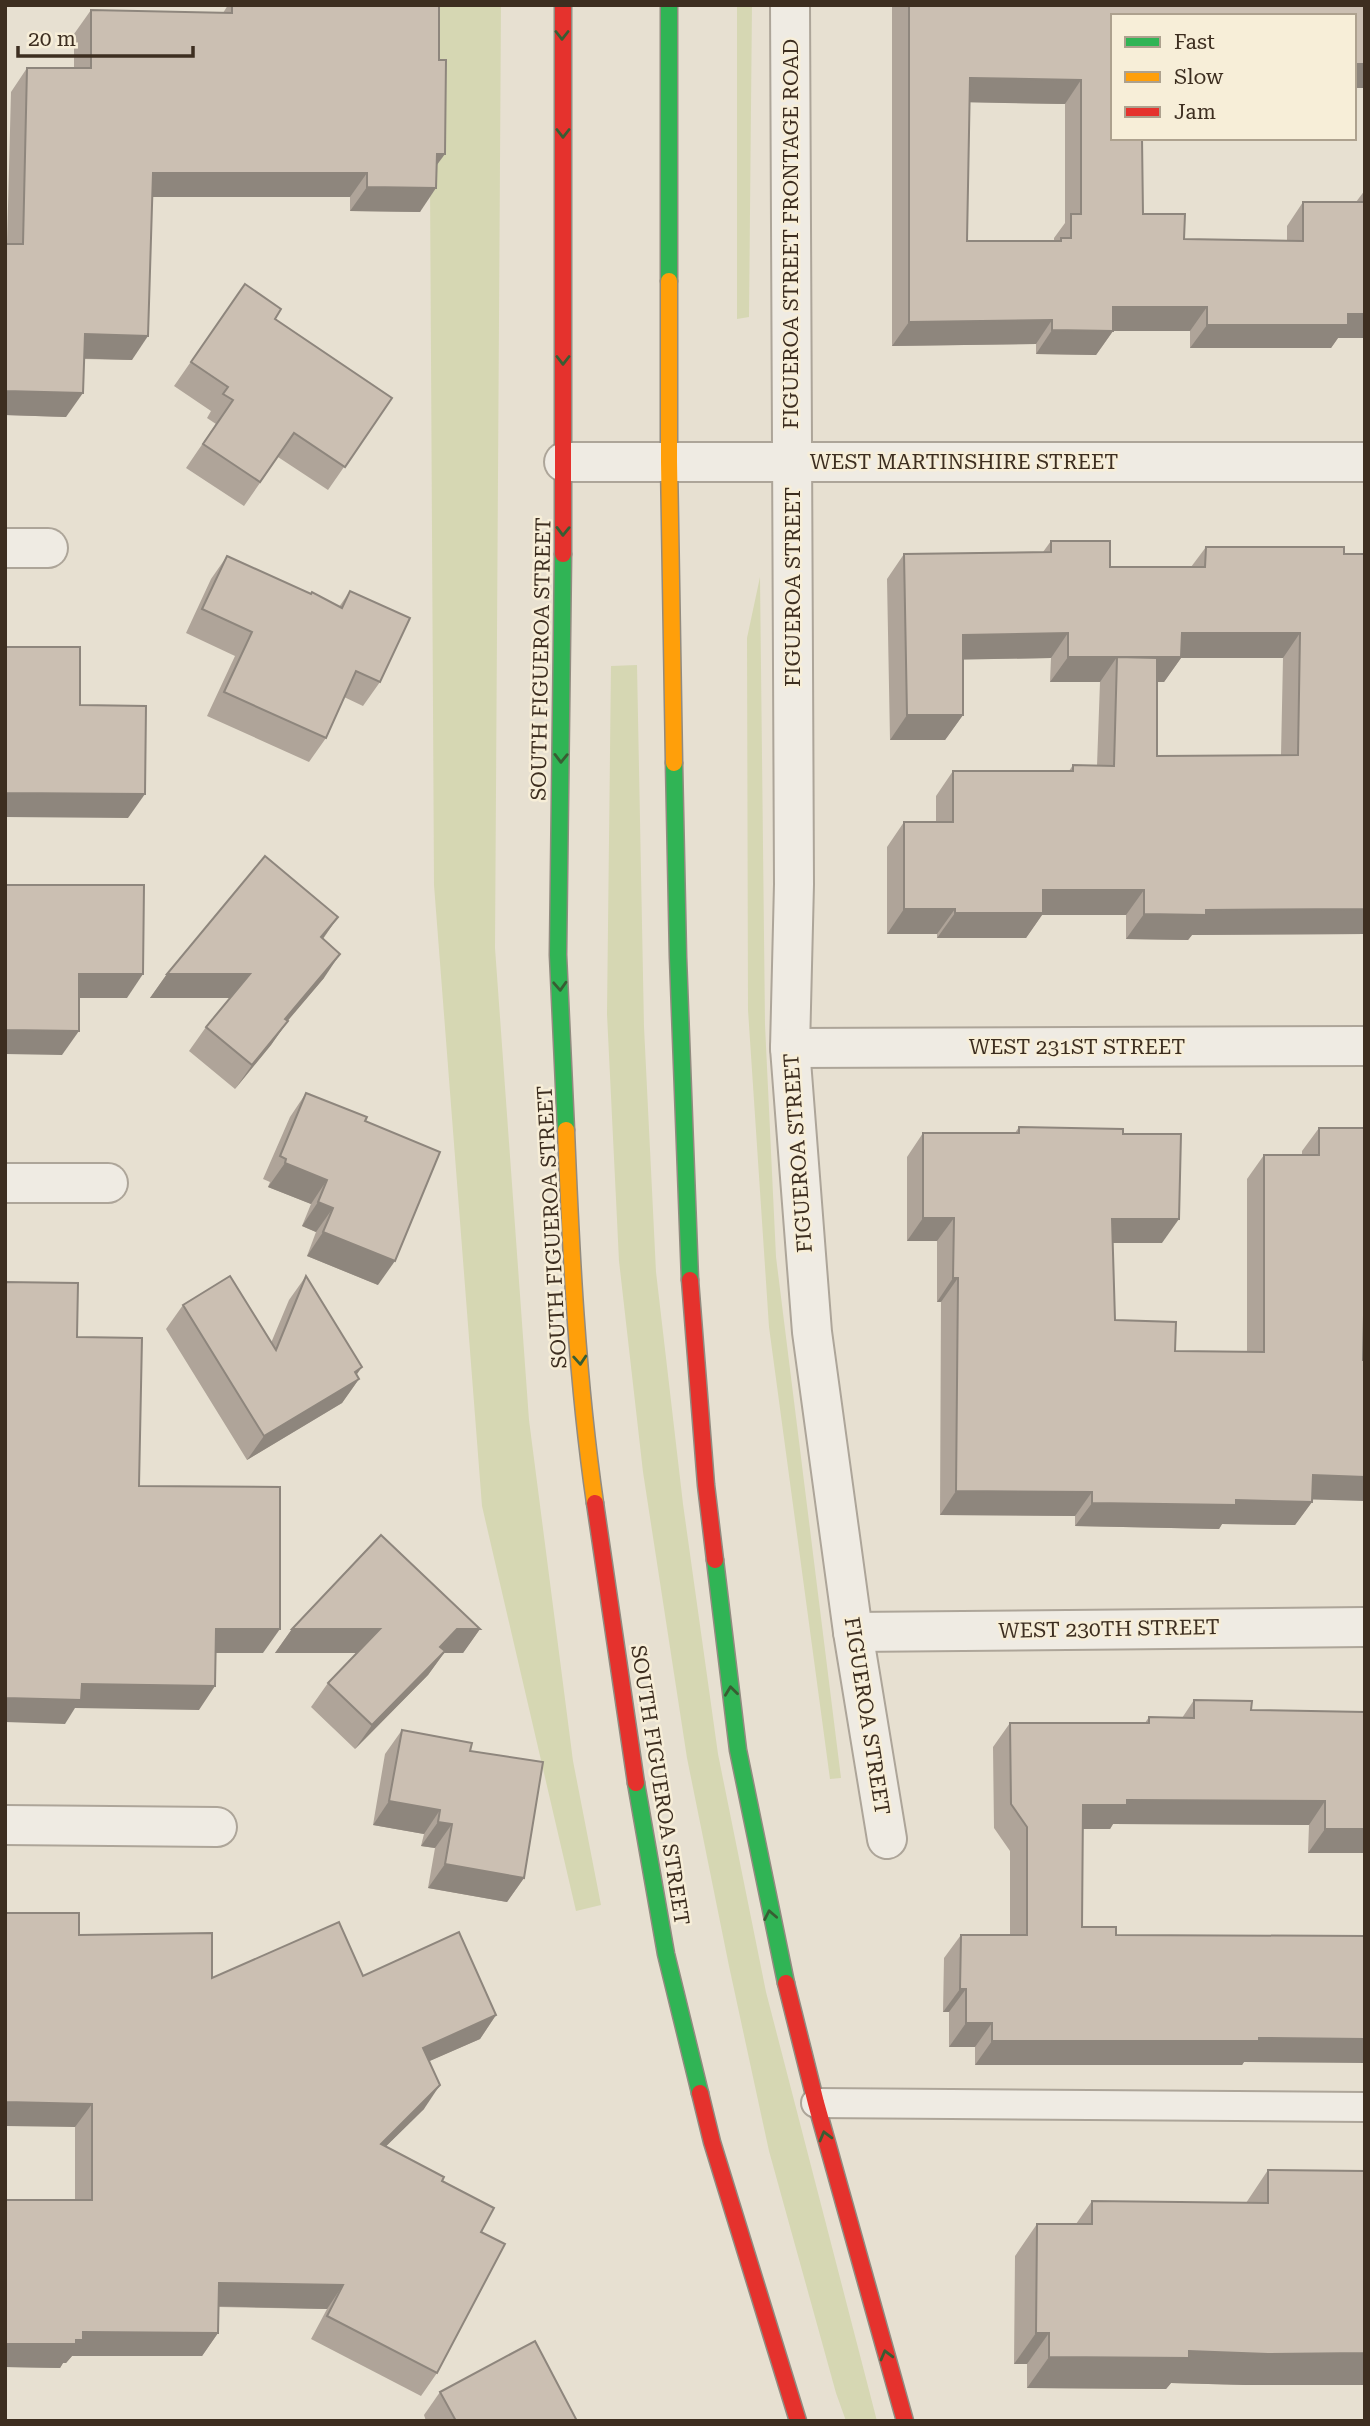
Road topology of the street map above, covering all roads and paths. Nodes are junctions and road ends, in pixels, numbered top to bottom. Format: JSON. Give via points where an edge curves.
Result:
{"nodes":[{"id":1,"x":562,"y":5,"type":"edge"},
{"id":2,"x":669,"y":5,"type":"edge"},
{"id":3,"x":790,"y":5,"type":"edge"},
{"id":4,"x":564,"y":463,"type":"junction"},
{"id":5,"x":669,"y":463,"type":"junction"},
{"id":6,"x":792,"y":463,"type":"junction"},
{"id":7,"x":1365,"y":463,"type":"edge"},
{"id":8,"x":5,"y":548,"type":"edge"},
{"id":9,"x":48,"y":548,"type":"dead end"},
{"id":10,"x":1365,"y":1046,"type":"edge"},
{"id":11,"x":790,"y":1048,"type":"junction"},
{"id":12,"x":5,"y":1183,"type":"edge"},
{"id":13,"x":108,"y":1183,"type":"dead end"},
{"id":14,"x":1365,"y":1627,"type":"edge"},
{"id":15,"x":853,"y":1632,"type":"junction"},
{"id":16,"x":5,"y":1825,"type":"edge"},
{"id":17,"x":217,"y":1827,"type":"dead end"},
{"id":18,"x":887,"y":1839,"type":"dead end"},
{"id":19,"x":816,"y":2103,"type":"junction"},
{"id":20,"x":1365,"y":2107,"type":"edge"},
{"id":21,"x":798,"y":2421,"type":"edge"},
{"id":22,"x":905,"y":2421,"type":"edge"}],
"edges":[{"from":1,"to":4,"type":"main road","name":"SOUTH FIGUEROA STREET","one_way":true},
{"from":2,"to":5,"type":"main road"},
{"from":3,"to":6,"type":"street","name":"FIGUEROA STREET FRONTAGE ROAD"},
{"from":4,"to":5,"type":"street","name":"WEST MARTINSHIRE STREET"},
{"from":4,"to":21,"type":"main road","name":"SOUTH FIGUEROA STREET","one_way":true,"via":[[558,955],[571,1243],[586,1441],[630,1748],[666,1954],[712,2142]]},
{"from":5,"to":6,"type":"street","name":"WEST MARTINSHIRE STREET"},
{"from":19,"to":5,"type":"main road","one_way":true,"via":[[777,1948],[738,1750],[706,1485],[686,1230]]},
{"from":6,"to":7,"type":"street","name":"WEST MARTINSHIRE STREET"},
{"from":6,"to":11,"type":"street","name":"FIGUEROA STREET"},
{"from":8,"to":9,"type":"street"},
{"from":10,"to":11,"type":"street","name":"WEST 231ST STREET"},
{"from":11,"to":15,"type":"street","name":"FIGUEROA STREET","via":[[811,1332]]},
{"from":12,"to":13,"type":"street"},
{"from":14,"to":15,"type":"street","name":"WEST 230TH STREET"},
{"from":15,"to":18,"type":"street","name":"FIGUEROA STREET"},
{"from":16,"to":17,"type":"street"},
{"from":19,"to":20,"type":"lane"},
{"from":22,"to":19,"type":"main road","one_way":true}]}
